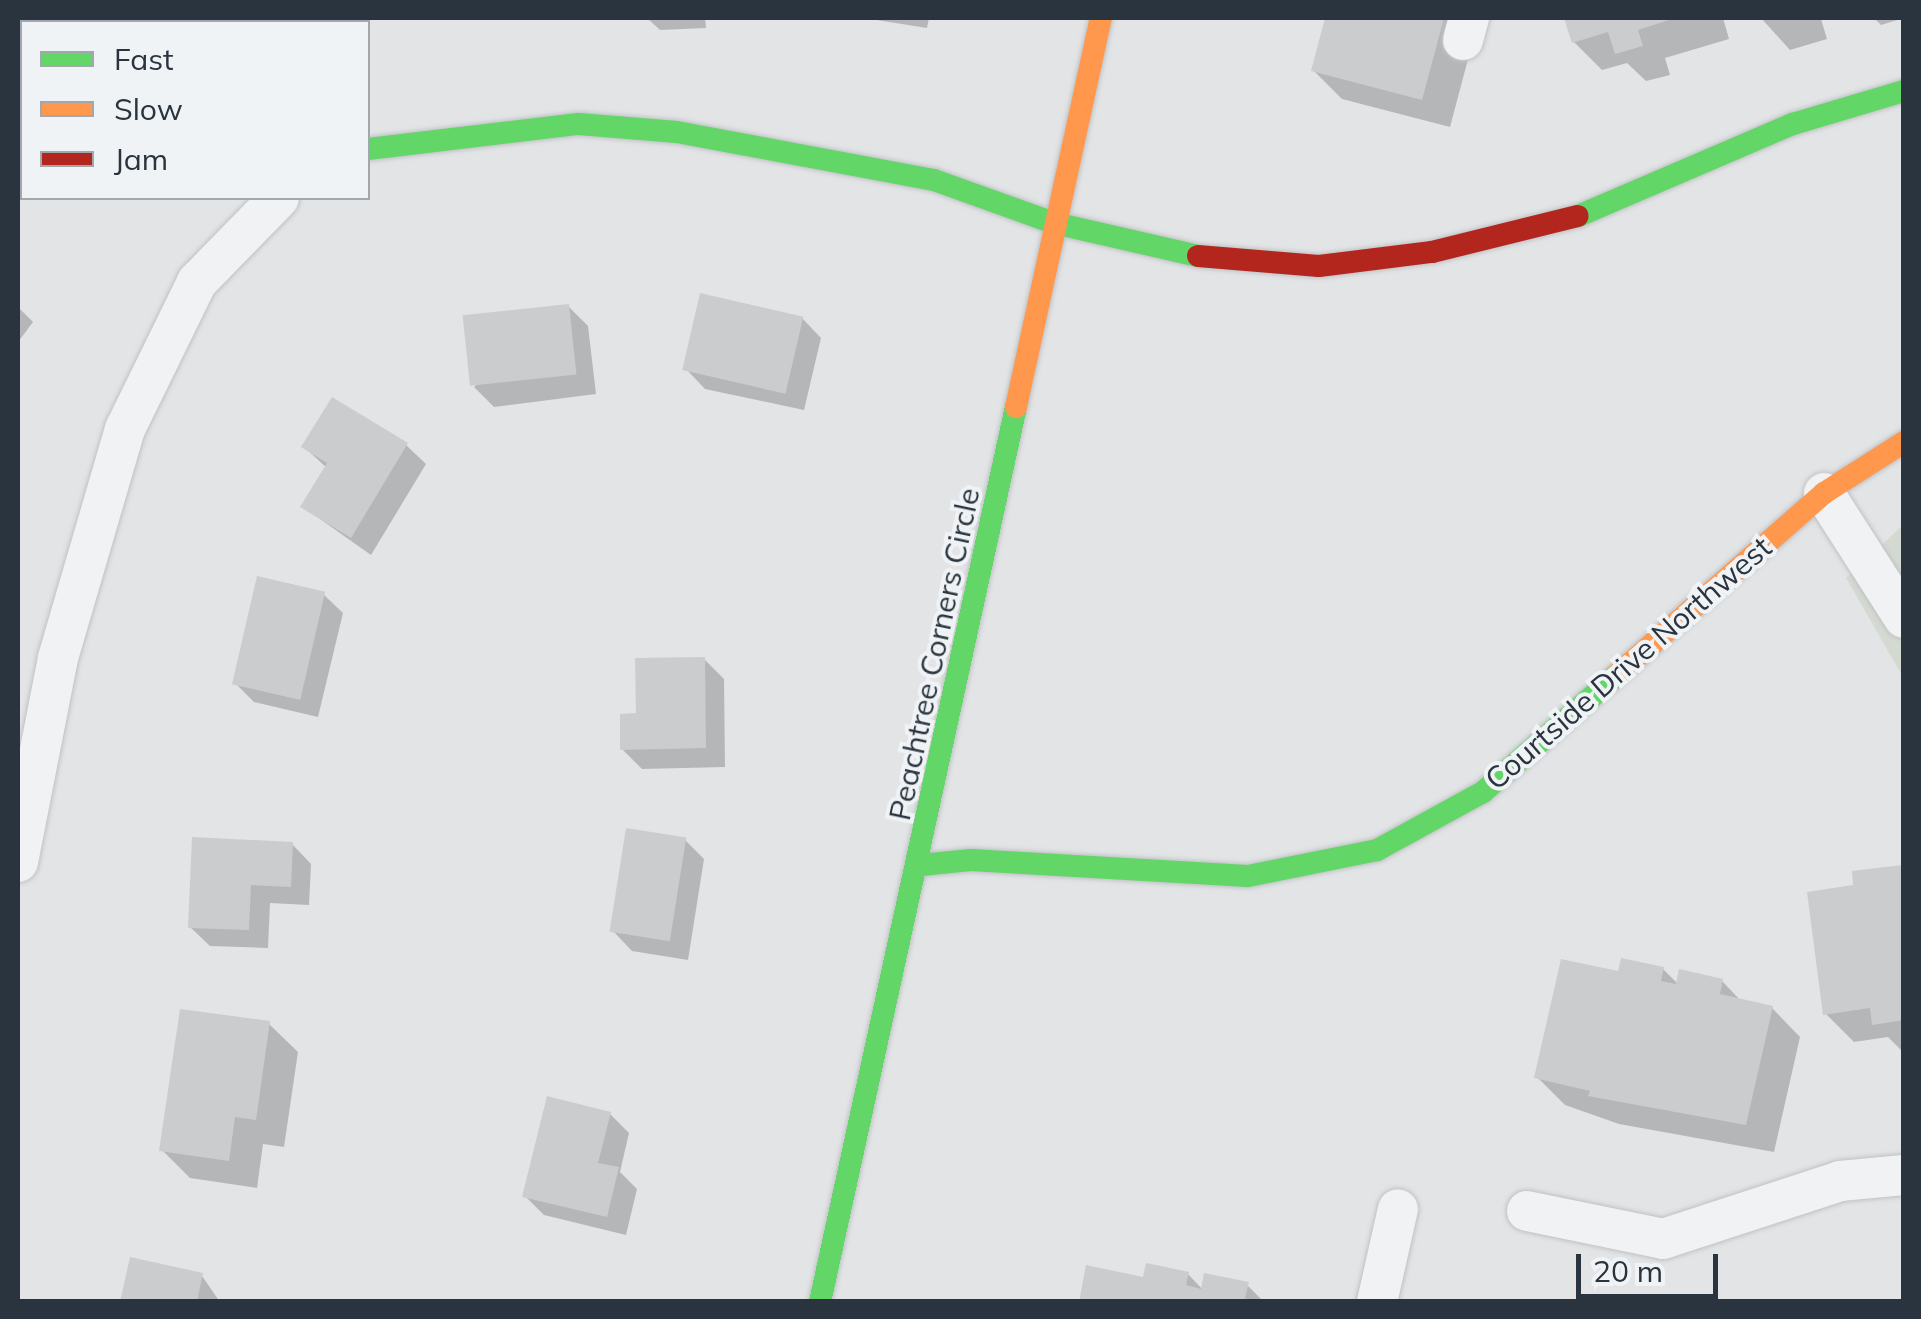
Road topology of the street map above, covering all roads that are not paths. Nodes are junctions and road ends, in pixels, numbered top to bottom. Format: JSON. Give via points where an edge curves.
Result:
{"nodes":[{"id":1,"x":1101,"y":18,"type":"edge"},
{"id":2,"x":1904,"y":91,"type":"edge"},
{"id":3,"x":370,"y":149,"type":"edge"},
{"id":4,"x":277,"y":200,"type":"edge"},
{"id":5,"x":1054,"y":223,"type":"junction"},
{"id":6,"x":1904,"y":442,"type":"edge"},
{"id":7,"x":1824,"y":493,"type":"junction"},
{"id":8,"x":1904,"y":618,"type":"edge"},
{"id":9,"x":26,"y":773,"type":"edge"},
{"id":10,"x":18,"y":862,"type":"edge"},
{"id":11,"x":921,"y":865,"type":"junction"},
{"id":12,"x":1904,"y":1175,"type":"edge"},
{"id":13,"x":1398,"y":1209,"type":"dead end"},
{"id":14,"x":1528,"y":1212,"type":"dead end"},
{"id":15,"x":820,"y":1302,"type":"edge"},
{"id":16,"x":1377,"y":1302,"type":"edge"}],
"edges":[{"from":1,"to":5,"type":"street","name":"Peachtree Corners Circle"},
{"from":2,"to":5,"type":"street","via":[[1793,124],[1582,215],[1432,252],[1319,266],[1243,261]]},
{"from":3,"to":5,"type":"street","via":[[579,124],[677,132],[934,180]]},
{"from":4,"to":9,"type":"street","via":[[197,282],[125,429]]},
{"from":5,"to":11,"type":"street","name":"Peachtree Corners Circle"},
{"from":6,"to":7,"type":"street","name":"Courtside Drive Northwest"},
{"from":7,"to":8,"type":"street"},
{"from":7,"to":11,"type":"street","name":"Courtside Drive Northwest","via":[[1483,792],[1377,850],[1248,876],[971,860]]},
{"from":9,"to":10,"type":"street"},
{"from":11,"to":15,"type":"street","name":"Peachtree Corners Circle"},
{"from":12,"to":14,"type":"street","via":[[1840,1181],[1663,1239]]},
{"from":13,"to":16,"type":"street"}]}
